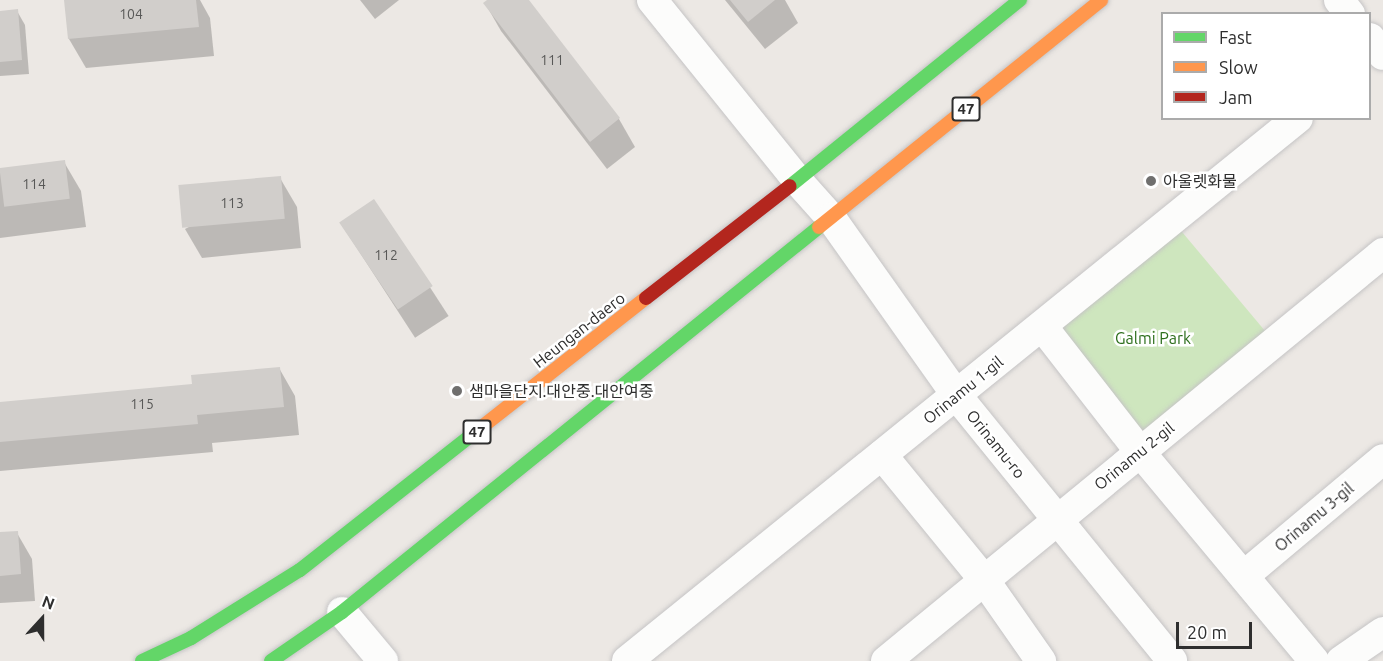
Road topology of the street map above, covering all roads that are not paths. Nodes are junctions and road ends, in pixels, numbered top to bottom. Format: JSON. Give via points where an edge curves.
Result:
{"nodes":[{"id":1,"x":652,"y":0,"type":"edge"},
{"id":2,"x":1020,"y":0,"type":"edge"},
{"id":3,"x":1101,"y":0,"type":"edge"},
{"id":4,"x":1339,"y":0,"type":"edge"},
{"id":5,"x":1348,"y":12,"type":"edge"},
{"id":6,"x":1296,"y":120,"type":"edge"},
{"id":7,"x":797,"y":180,"type":"junction"},
{"id":8,"x":831,"y":218,"type":"junction"},
{"id":9,"x":1383,"y":253,"type":"edge"},
{"id":10,"x":1042,"y":326,"type":"junction"},
{"id":11,"x":957,"y":396,"type":"junction"},
{"id":12,"x":1140,"y":452,"type":"junction"},
{"id":13,"x":882,"y":455,"type":"junction"},
{"id":14,"x":1383,"y":459,"type":"edge"},
{"id":15,"x":1057,"y":520,"type":"junction"},
{"id":16,"x":1245,"y":575,"type":"junction"},
{"id":17,"x":985,"y":581,"type":"junction"},
{"id":18,"x":342,"y":612,"type":"junction"},
{"id":19,"x":1383,"y":632,"type":"edge"},
{"id":20,"x":142,"y":661,"type":"edge"},
{"id":21,"x":271,"y":661,"type":"edge"},
{"id":22,"x":383,"y":661,"type":"edge"},
{"id":23,"x":627,"y":661,"type":"edge"},
{"id":24,"x":886,"y":661,"type":"edge"},
{"id":25,"x":1041,"y":661,"type":"edge"},
{"id":26,"x":1173,"y":661,"type":"edge"},
{"id":27,"x":1314,"y":661,"type":"edge"},
{"id":28,"x":1341,"y":661,"type":"edge"}],
"edges":[{"from":1,"to":7,"type":"street","name":"Orinamu-ro"},
{"from":2,"to":7,"type":"main road","name":"Heungan-daero","number":"47","via":[[873,125]]},
{"from":3,"to":8,"type":"main road","number":"47","via":[[898,157]]},
{"from":4,"to":5,"type":"street"},
{"from":6,"to":10,"type":"street","name":"Orinamu 1-gil"},
{"from":7,"to":8,"type":"street","name":"Orinamu-ro"},
{"from":7,"to":20,"type":"main road","name":"Heungan-daero","number":"47","via":[[300,570],[191,638]]},
{"from":8,"to":11,"type":"street","name":"Orinamu-ro"},
{"from":8,"to":18,"type":"main road","number":"47"},
{"from":9,"to":12,"type":"street","name":"Orinamu 2-gil"},
{"from":10,"to":11,"type":"street","name":"Orinamu 1-gil"},
{"from":10,"to":12,"type":"street"},
{"from":11,"to":13,"type":"street","name":"Orinamu 1-gil"},
{"from":11,"to":15,"type":"street","name":"Orinamu-ro"},
{"from":12,"to":15,"type":"street","name":"Orinamu 2-gil"},
{"from":12,"to":16,"type":"street"},
{"from":13,"to":17,"type":"street"},
{"from":13,"to":23,"type":"street","name":"Orinamu 1-gil"},
{"from":14,"to":16,"type":"street","name":"Orinamu 3-gil"},
{"from":15,"to":17,"type":"street","name":"Orinamu 2-gil"},
{"from":15,"to":26,"type":"street","name":"Orinamu-ro"},
{"from":16,"to":27,"type":"street"},
{"from":17,"to":24,"type":"street","name":"Orinamu 2-gil"},
{"from":17,"to":25,"type":"street"},
{"from":18,"to":21,"type":"main road","number":"47"},
{"from":18,"to":22,"type":"street"},
{"from":19,"to":28,"type":"street"}]}
